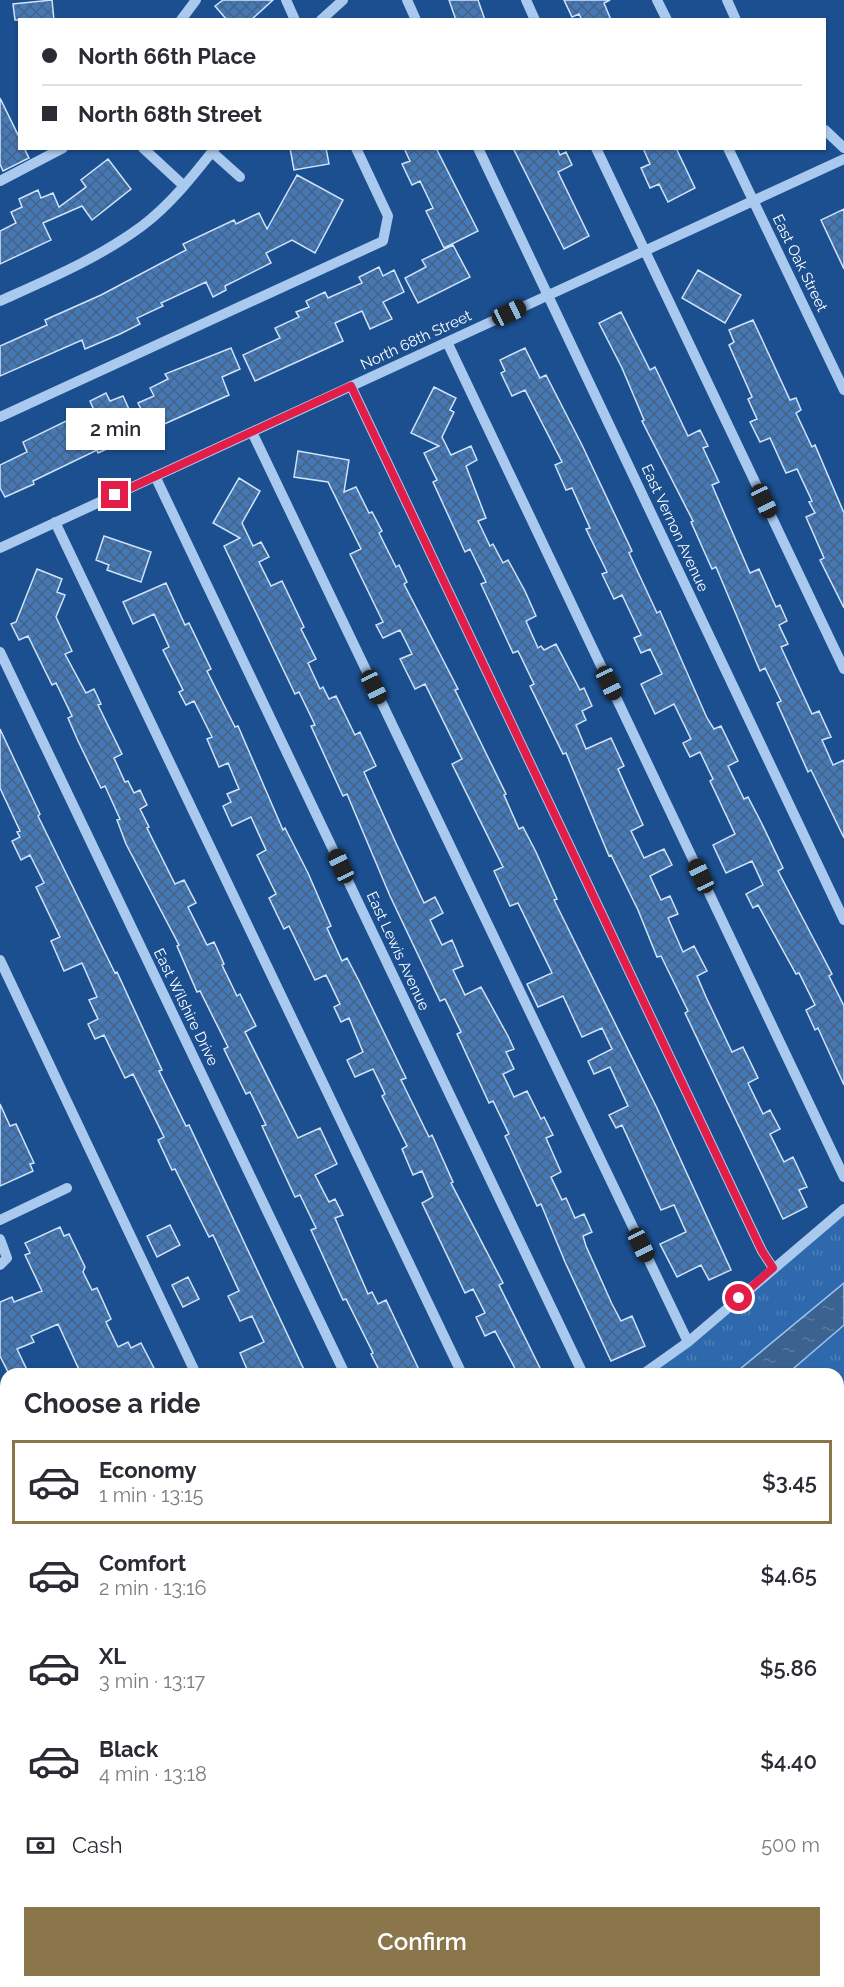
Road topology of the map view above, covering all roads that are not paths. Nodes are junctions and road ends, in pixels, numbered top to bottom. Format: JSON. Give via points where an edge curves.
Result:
{"nodes":[{"id":1,"x":196,"y":0,"type":"edge"},
{"id":2,"x":286,"y":0,"type":"edge"},
{"id":3,"x":342,"y":0,"type":"edge"},
{"id":4,"x":407,"y":0,"type":"edge"},
{"id":5,"x":526,"y":0,"type":"edge"},
{"id":6,"x":657,"y":0,"type":"edge"},
{"id":7,"x":727,"y":0,"type":"edge"},
{"id":8,"x":182,"y":18,"type":"edge"},
{"id":9,"x":294,"y":18,"type":"edge"},
{"id":10,"x":323,"y":18,"type":"edge"},
{"id":11,"x":415,"y":18,"type":"edge"},
{"id":12,"x":534,"y":18,"type":"edge"},
{"id":13,"x":665,"y":18,"type":"edge"},
{"id":14,"x":735,"y":18,"type":"edge"},
{"id":15,"x":826,"y":130,"type":"edge"},
{"id":16,"x":844,"y":148,"type":"edge"},
{"id":17,"x":59,"y":150,"type":"edge"},
{"id":18,"x":145,"y":150,"type":"edge"},
{"id":19,"x":213,"y":150,"type":"edge"},
{"id":20,"x":357,"y":150,"type":"edge"},
{"id":21,"x":479,"y":150,"type":"edge"},
{"id":22,"x":597,"y":150,"type":"edge"},
{"id":23,"x":729,"y":150,"type":"edge"},
{"id":24,"x":844,"y":159,"type":"edge"},
{"id":25,"x":240,"y":177,"type":"dead end"},
{"id":26,"x":0,"y":181,"type":"edge"},
{"id":27,"x":184,"y":186,"type":"junction"},
{"id":28,"x":753,"y":201,"type":"junction"},
{"id":29,"x":644,"y":251,"type":"junction"},
{"id":30,"x":548,"y":295,"type":"junction"},
{"id":31,"x":0,"y":301,"type":"edge"},
{"id":32,"x":447,"y":342,"type":"junction"},
{"id":33,"x":351,"y":386,"type":"junction"},
{"id":34,"x":844,"y":390,"type":"edge"},
{"id":35,"x":0,"y":417,"type":"edge"},
{"id":36,"x":252,"y":432,"type":"junction"},
{"id":37,"x":155,"y":476,"type":"junction"},
{"id":38,"x":55,"y":522,"type":"junction"},
{"id":39,"x":0,"y":548,"type":"edge"},
{"id":40,"x":0,"y":652,"type":"edge"},
{"id":41,"x":844,"y":669,"type":"edge"},
{"id":42,"x":844,"y":920,"type":"edge"},
{"id":43,"x":0,"y":960,"type":"edge"},
{"id":44,"x":844,"y":1177,"type":"edge"},
{"id":45,"x":67,"y":1188,"type":"dead end"},
{"id":46,"x":844,"y":1209,"type":"edge"},
{"id":47,"x":0,"y":1220,"type":"edge"},
{"id":48,"x":0,"y":1239,"type":"edge"},
{"id":49,"x":0,"y":1265,"type":"edge"},
{"id":50,"x":773,"y":1268,"type":"junction"},
{"id":51,"x":688,"y":1342,"type":"junction"},
{"id":52,"x":193,"y":1368,"type":"edge"},
{"id":53,"x":342,"y":1368,"type":"edge"},
{"id":54,"x":459,"y":1368,"type":"edge"},
{"id":55,"x":580,"y":1368,"type":"edge"},
{"id":56,"x":651,"y":1368,"type":"edge"}],
"edges":[{"from":1,"to":8,"type":"street"},
{"from":2,"to":9,"type":"street"},
{"from":3,"to":10,"type":"street"},
{"from":4,"to":11,"type":"street"},
{"from":5,"to":12,"type":"street"},
{"from":6,"to":13,"type":"street"},
{"from":7,"to":14,"type":"street"},
{"from":15,"to":16,"type":"street"},
{"from":17,"to":26,"type":"street"},
{"from":18,"to":27,"type":"street"},
{"from":19,"to":25,"type":"street"},
{"from":19,"to":27,"type":"street"},
{"from":20,"to":35,"type":"street","via":[[388,216],[383,241]]},
{"from":21,"to":30,"type":"street","name":"East Vernon Avenue"},
{"from":22,"to":29,"type":"street"},
{"from":23,"to":28,"type":"street","name":"East Oak Street"},
{"from":24,"to":28,"type":"street","name":"North 68th Street"},
{"from":27,"to":31,"type":"street","via":[[150,219],[117,243]]},
{"from":28,"to":29,"type":"street","name":"North 68th Street"},
{"from":28,"to":34,"type":"street","name":"East Oak Street"},
{"from":29,"to":30,"type":"street","name":"North 68th Street"},
{"from":29,"to":41,"type":"street"},
{"from":30,"to":32,"type":"street","name":"North 68th Street"},
{"from":30,"to":42,"type":"street","name":"East Vernon Avenue"},
{"from":32,"to":33,"type":"street","name":"North 68th Street"},
{"from":32,"to":44,"type":"street"},
{"from":33,"to":36,"type":"street","name":"North 68th Street"},
{"from":33,"to":50,"type":"street"},
{"from":36,"to":37,"type":"street","name":"North 68th Street"},
{"from":36,"to":51,"type":"street"},
{"from":37,"to":38,"type":"street","name":"North 68th Street"},
{"from":37,"to":55,"type":"street","name":"East Lewis Avenue"},
{"from":38,"to":39,"type":"street","name":"North 68th Street"},
{"from":38,"to":54,"type":"street"},
{"from":40,"to":53,"type":"street","name":"East Wilshire Drive"},
{"from":43,"to":52,"type":"street"},
{"from":45,"to":47,"type":"street"},
{"from":46,"to":50,"type":"street"},
{"from":48,"to":49,"type":"street","via":[[7,1258]]},
{"from":50,"to":51,"type":"street"},
{"from":51,"to":56,"type":"street"}]}
